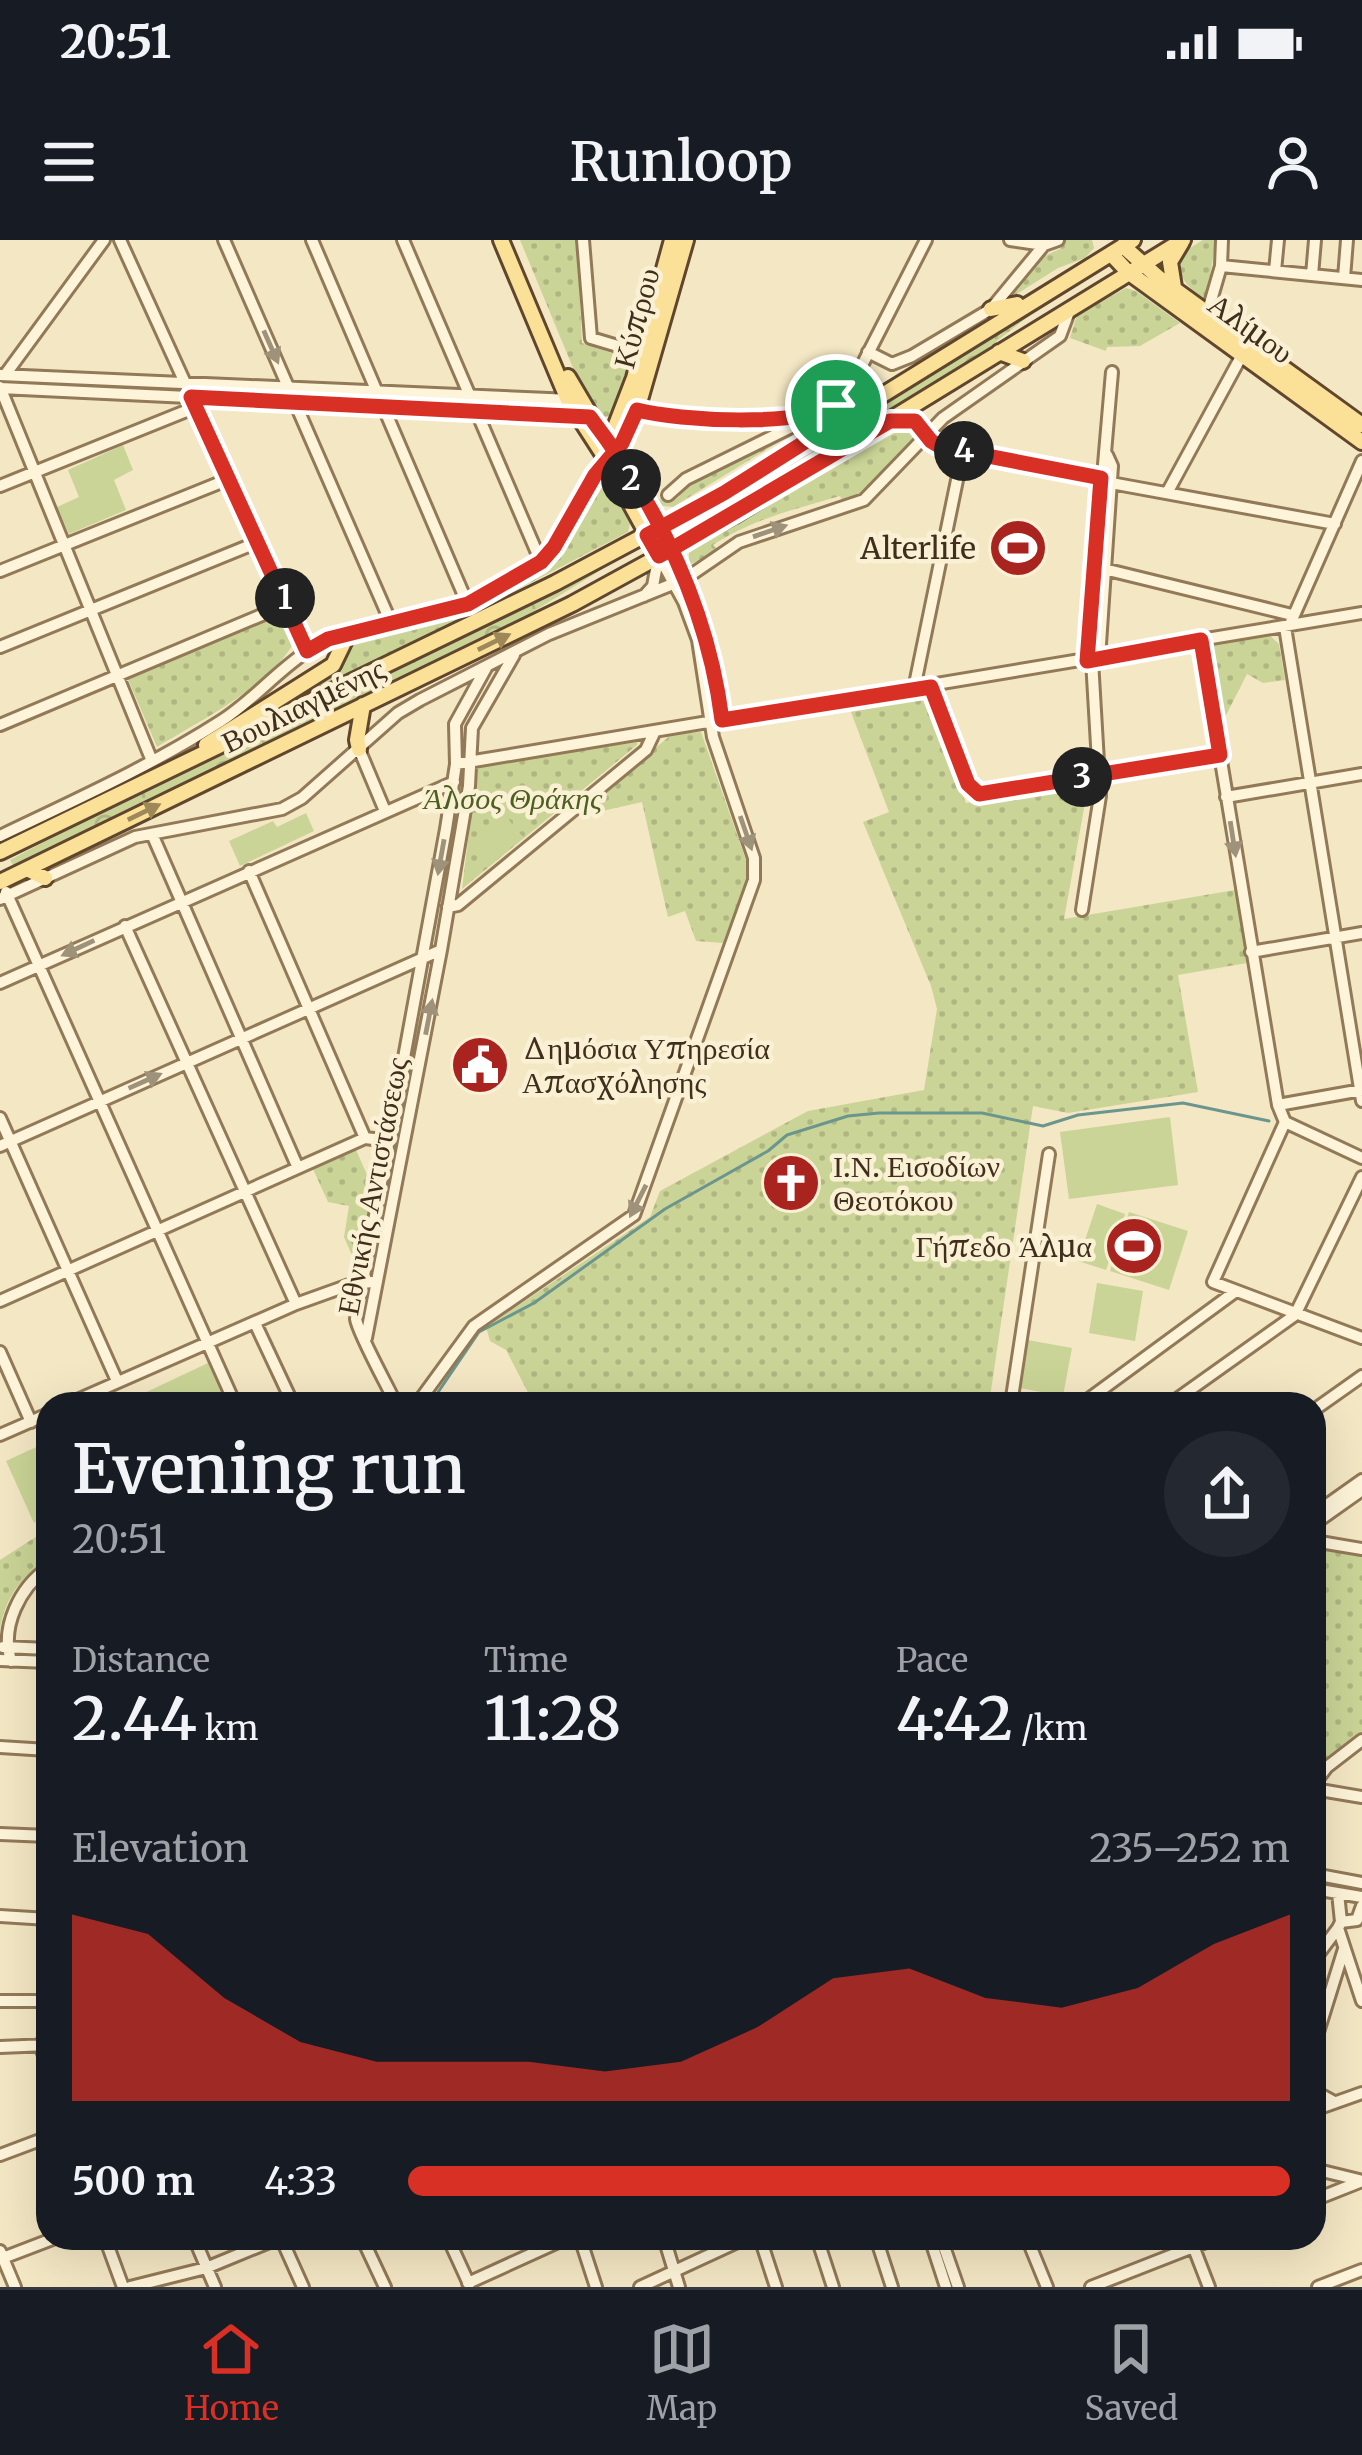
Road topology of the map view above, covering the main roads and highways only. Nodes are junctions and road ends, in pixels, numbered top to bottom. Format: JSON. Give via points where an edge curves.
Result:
{"nodes":[{"id":1,"x":506,"y":240,"type":"edge"},
{"id":2,"x":672,"y":240,"type":"edge"},
{"id":3,"x":686,"y":240,"type":"edge"},
{"id":4,"x":1183,"y":240,"type":"edge"},
{"id":5,"x":1118,"y":244,"type":"edge"},
{"id":6,"x":1134,"y":268,"type":"junction"},
{"id":7,"x":1176,"y":291,"type":"junction"},
{"id":8,"x":1028,"y":302,"type":"junction"},
{"id":9,"x":991,"y":309,"type":"road end"},
{"id":10,"x":999,"y":352,"type":"junction"},
{"id":11,"x":1023,"y":361,"type":"road end"},
{"id":12,"x":929,"y":395,"type":"junction"},
{"id":13,"x":836,"y":405,"type":"road end"},
{"id":14,"x":890,"y":421,"type":"junction"},
{"id":15,"x":1362,"y":425,"type":"edge"},
{"id":16,"x":816,"y":435,"type":"junction"},
{"id":17,"x":1362,"y":442,"type":"edge"},
{"id":18,"x":610,"y":451,"type":"junction"},
{"id":19,"x":653,"y":531,"type":"junction"},
{"id":20,"x":664,"y":553,"type":"junction"},
{"id":21,"x":364,"y":705,"type":"junction"},
{"id":22,"x":359,"y":749,"type":"road end"},
{"id":23,"x":171,"y":770,"type":"junction"},
{"id":24,"x":90,"y":838,"type":"junction"},
{"id":25,"x":0,"y":852,"type":"edge"},
{"id":26,"x":84,"y":860,"type":"road end"},
{"id":27,"x":27,"y":869,"type":"junction"},
{"id":28,"x":45,"y":878,"type":"road end"},
{"id":29,"x":2,"y":888,"type":"edge"}],
"edges":[{"from":1,"to":18,"type":"main road","via":[[578,408]]},
{"from":2,"to":18,"type":"main road","name":"Κύπρου"},
{"from":3,"to":18,"type":"main road","name":"Κύπρου","via":[[637,410]]},
{"from":4,"to":6,"type":"main road","name":"Βουλιαγμένης"},
{"from":4,"to":7,"type":"main road","via":[[1170,262]]},
{"from":5,"to":6,"type":"main road","name":"Αλίμου"},
{"from":5,"to":8,"type":"main road","name":"Βουλιαγμένης"},
{"from":6,"to":7,"type":"main road","name":"Αλίμου"},
{"from":6,"to":10,"type":"main road","name":"Βουλιαγμένης"},
{"from":6,"to":17,"type":"main road","name":"Αλίμου"},
{"from":7,"to":15,"type":"main road","name":"Αλίμου"},
{"from":8,"to":9,"type":"main road"},
{"from":8,"to":16,"type":"main road","name":"Βουλιαγμένης"},
{"from":10,"to":11,"type":"main road"},
{"from":10,"to":12,"type":"main road","name":"Βουλιαγμένης"},
{"from":12,"to":14,"type":"main road","name":"Βουλιαγμένης"},
{"from":12,"to":14,"type":"main road","via":[[926,434],[915,421]]},
{"from":13,"to":16,"type":"main road"},
{"from":14,"to":20,"type":"main road","name":"Βουλιαγμένης"},
{"from":16,"to":19,"type":"main road","name":"Βουλιαγμένης"},
{"from":18,"to":19,"type":"main road"},
{"from":18,"to":23,"type":"main road","via":[[541,562],[468,604],[348,634],[333,665]]},
{"from":19,"to":20,"type":"main road"},
{"from":19,"to":23,"type":"main road","name":"Βουλιαγμένης"},
{"from":21,"to":20,"type":"main road","name":"Βουλιαγμένης","one_way":true},
{"from":21,"to":22,"type":"main road"},
{"from":24,"to":21,"type":"main road","name":"Βουλιαγμένης","one_way":true},
{"from":23,"to":25,"type":"main road","name":"Βουλιαγμένης"},
{"from":24,"to":26,"type":"main road"},
{"from":24,"to":27,"type":"main road","name":"Βουλιαγμένης"},
{"from":27,"to":28,"type":"main road"},
{"from":27,"to":29,"type":"main road","name":"Βουλιαγμένης"}]}
